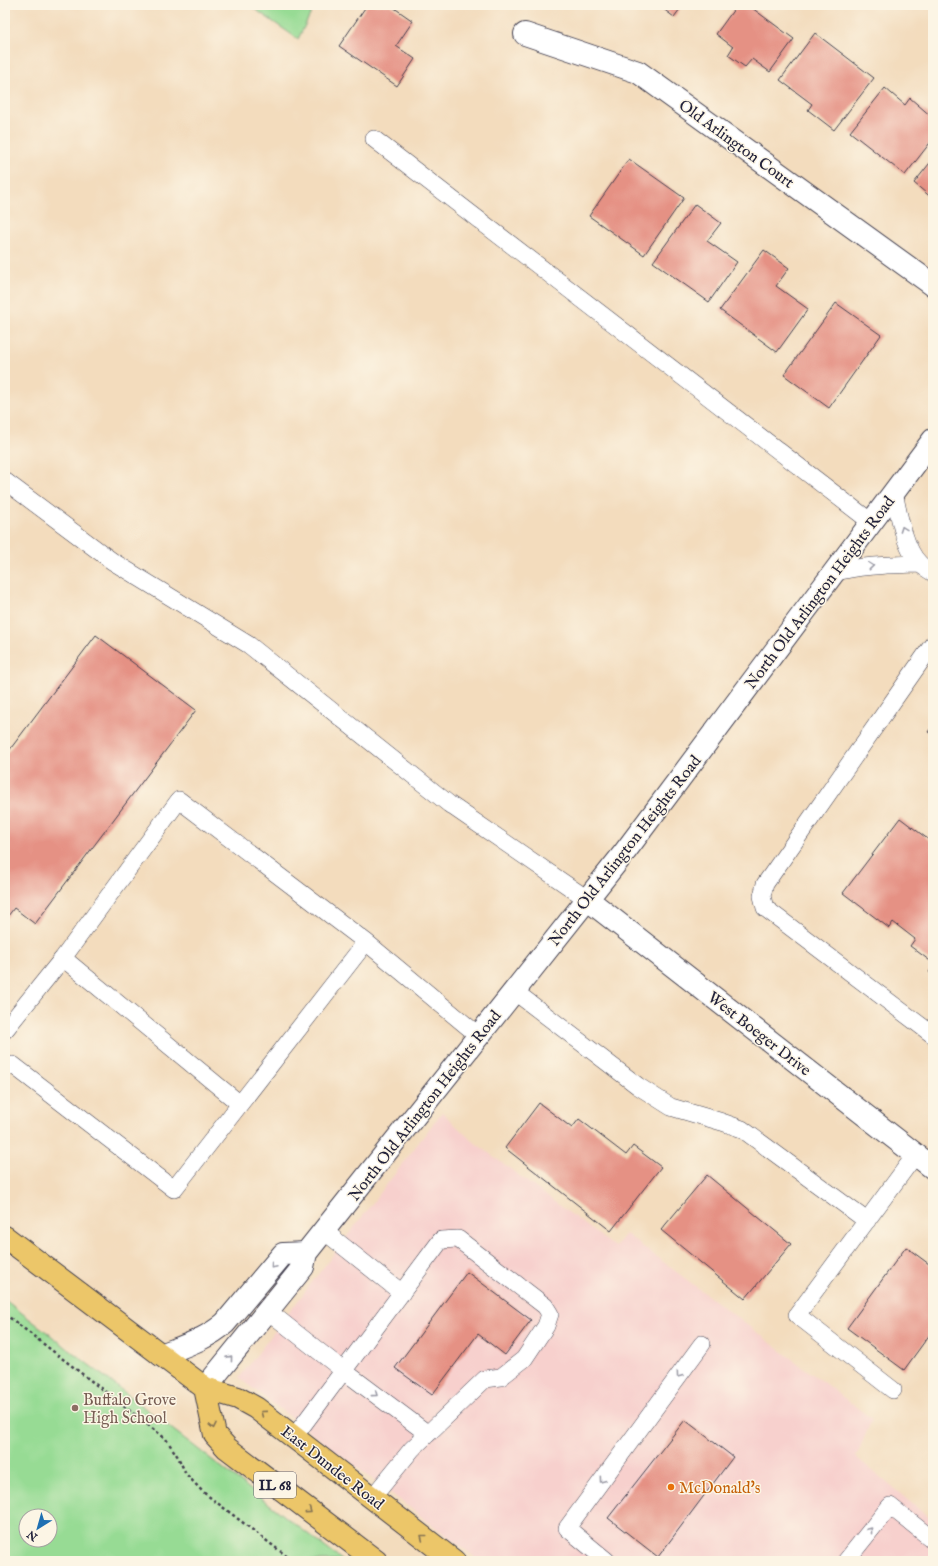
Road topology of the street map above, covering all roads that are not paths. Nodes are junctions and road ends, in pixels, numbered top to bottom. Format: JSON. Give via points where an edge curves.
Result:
{"nodes":[{"id":1,"x":525,"y":34,"type":"dead end"},
{"id":2,"x":374,"y":139,"type":"dead end"},
{"id":3,"x":933,"y":285,"type":"edge"},
{"id":4,"x":933,"y":440,"type":"edge"},
{"id":5,"x":5,"y":481,"type":"edge"},
{"id":6,"x":894,"y":492,"type":"junction"},
{"id":7,"x":871,"y":522,"type":"junction"},
{"id":8,"x":919,"y":564,"type":"junction"},
{"id":9,"x":833,"y":573,"type":"junction"},
{"id":10,"x":933,"y":573,"type":"edge"},
{"id":11,"x":933,"y":644,"type":"edge"},
{"id":12,"x":588,"y":899,"type":"junction"},
{"id":13,"x":366,"y":942,"type":"junction"},
{"id":14,"x":63,"y":958,"type":"junction"},
{"id":15,"x":514,"y":991,"type":"junction"},
{"id":16,"x":5,"y":1030,"type":"edge"},
{"id":17,"x":933,"y":1035,"type":"edge"},
{"id":18,"x":479,"y":1036,"type":"junction"},
{"id":19,"x":5,"y":1066,"type":"edge"},
{"id":20,"x":240,"y":1104,"type":"junction"},
{"id":21,"x":916,"y":1154,"type":"junction"},
{"id":22,"x":933,"y":1168,"type":"edge"},
{"id":23,"x":866,"y":1220,"type":"junction"},
{"id":24,"x":324,"y":1231,"type":"junction"},
{"id":25,"x":5,"y":1237,"type":"edge"},
{"id":26,"x":306,"y":1253,"type":"junction"},
{"id":27,"x":402,"y":1293,"type":"junction"},
{"id":28,"x":268,"y":1311,"type":"junction"},
{"id":29,"x":702,"y":1344,"type":"dead end"},
{"id":30,"x":161,"y":1355,"type":"junction"},
{"id":31,"x":344,"y":1371,"type":"junction"},
{"id":32,"x":205,"y":1388,"type":"junction"},
{"id":33,"x":893,"y":1390,"type":"dead end"},
{"id":34,"x":428,"y":1434,"type":"junction"},
{"id":35,"x":294,"y":1437,"type":"junction"},
{"id":36,"x":372,"y":1498,"type":"junction"},
{"id":37,"x":933,"y":1540,"type":"edge"},
{"id":38,"x":376,"y":1561,"type":"edge"},
{"id":39,"x":454,"y":1561,"type":"edge"},
{"id":40,"x":607,"y":1561,"type":"edge"},
{"id":41,"x":846,"y":1561,"type":"edge"}],
"edges":[{"from":1,"to":3,"type":"street","name":"Old Arlington Court","via":[[638,72]]},
{"from":2,"to":7,"type":"lane"},
{"from":4,"to":6,"type":"street","name":"North Old Arlington Heights Road"},
{"from":5,"to":12,"type":"lane","via":[[112,562],[249,645],[449,804]]},
{"from":6,"to":7,"type":"street","name":"North Old Arlington Heights Road"},
{"from":8,"to":6,"type":"lane","one_way":true,"via":[[900,525]]},
{"from":7,"to":9,"type":"street","name":"North Old Arlington Heights Road"},
{"from":9,"to":8,"type":"lane","one_way":true,"via":[[890,564]]},
{"from":8,"to":10,"type":"lane"},
{"from":9,"to":12,"type":"street","name":"North Old Arlington Heights Road"},
{"from":11,"to":17,"type":"lane","via":[[764,884],[762,896],[765,908]]},
{"from":12,"to":15,"type":"street","name":"North Old Arlington Heights Road"},
{"from":12,"to":21,"type":"street","name":"West Boeger Drive"},
{"from":13,"to":14,"type":"lane","via":[[180,800]]},
{"from":13,"to":18,"type":"lane"},
{"from":13,"to":20,"type":"lane"},
{"from":14,"to":16,"type":"lane"},
{"from":14,"to":20,"type":"lane"},
{"from":15,"to":18,"type":"street","name":"North Old Arlington Heights Road"},
{"from":15,"to":23,"type":"lane","via":[[638,1086],[670,1107],[742,1129]]},
{"from":18,"to":24,"type":"street","name":"North Old Arlington Heights Road"},
{"from":19,"to":20,"type":"lane","via":[[12,1065],[174,1189]]},
{"from":21,"to":22,"type":"street","name":"West Boeger Drive"},
{"from":21,"to":23,"type":"lane"},
{"from":23,"to":33,"type":"lane","via":[[797,1315]]},
{"from":24,"to":26,"type":"street","name":"North Old Arlington Heights Road"},
{"from":24,"to":27,"type":"lane"},
{"from":25,"to":30,"type":"main road","name":"East Dundee Road"},
{"from":26,"to":28,"type":"street","name":"North Old Arlington Heights Road","via":[[303,1267]]},
{"from":26,"to":30,"type":"street","one_way":true,"via":[[283,1254],[216,1331]]},
{"from":27,"to":31,"type":"lane"},
{"from":27,"to":34,"type":"lane","via":[[441,1240],[458,1239],[545,1306],[550,1314],[546,1326],[524,1359],[501,1377],[485,1379]]},
{"from":28,"to":31,"type":"lane"},
{"from":32,"to":28,"type":"street","name":"North Old Arlington Heights Road","one_way":true},
{"from":29,"to":40,"type":"lane","one_way":true,"via":[[567,1528]]},
{"from":30,"to":32,"type":"main road","name":"East Dundee Road"},
{"from":31,"to":34,"type":"lane","one_way":true},
{"from":31,"to":35,"type":"lane"},
{"from":35,"to":32,"type":"main road","name":"East Dundee Road","one_way":true,"via":[[256,1408],[238,1398]]},
{"from":32,"to":38,"type":"main road","number":"IL 68","one_way":true,"via":[[215,1435],[227,1448]]},
{"from":34,"to":36,"type":"lane","via":[[412,1449]]},
{"from":35,"to":36,"type":"main road","name":"East Dundee Road"},
{"from":39,"to":36,"type":"main road","name":"East Dundee Road","one_way":true},
{"from":41,"to":37,"type":"lane","one_way":true,"via":[[890,1506]]}]}
